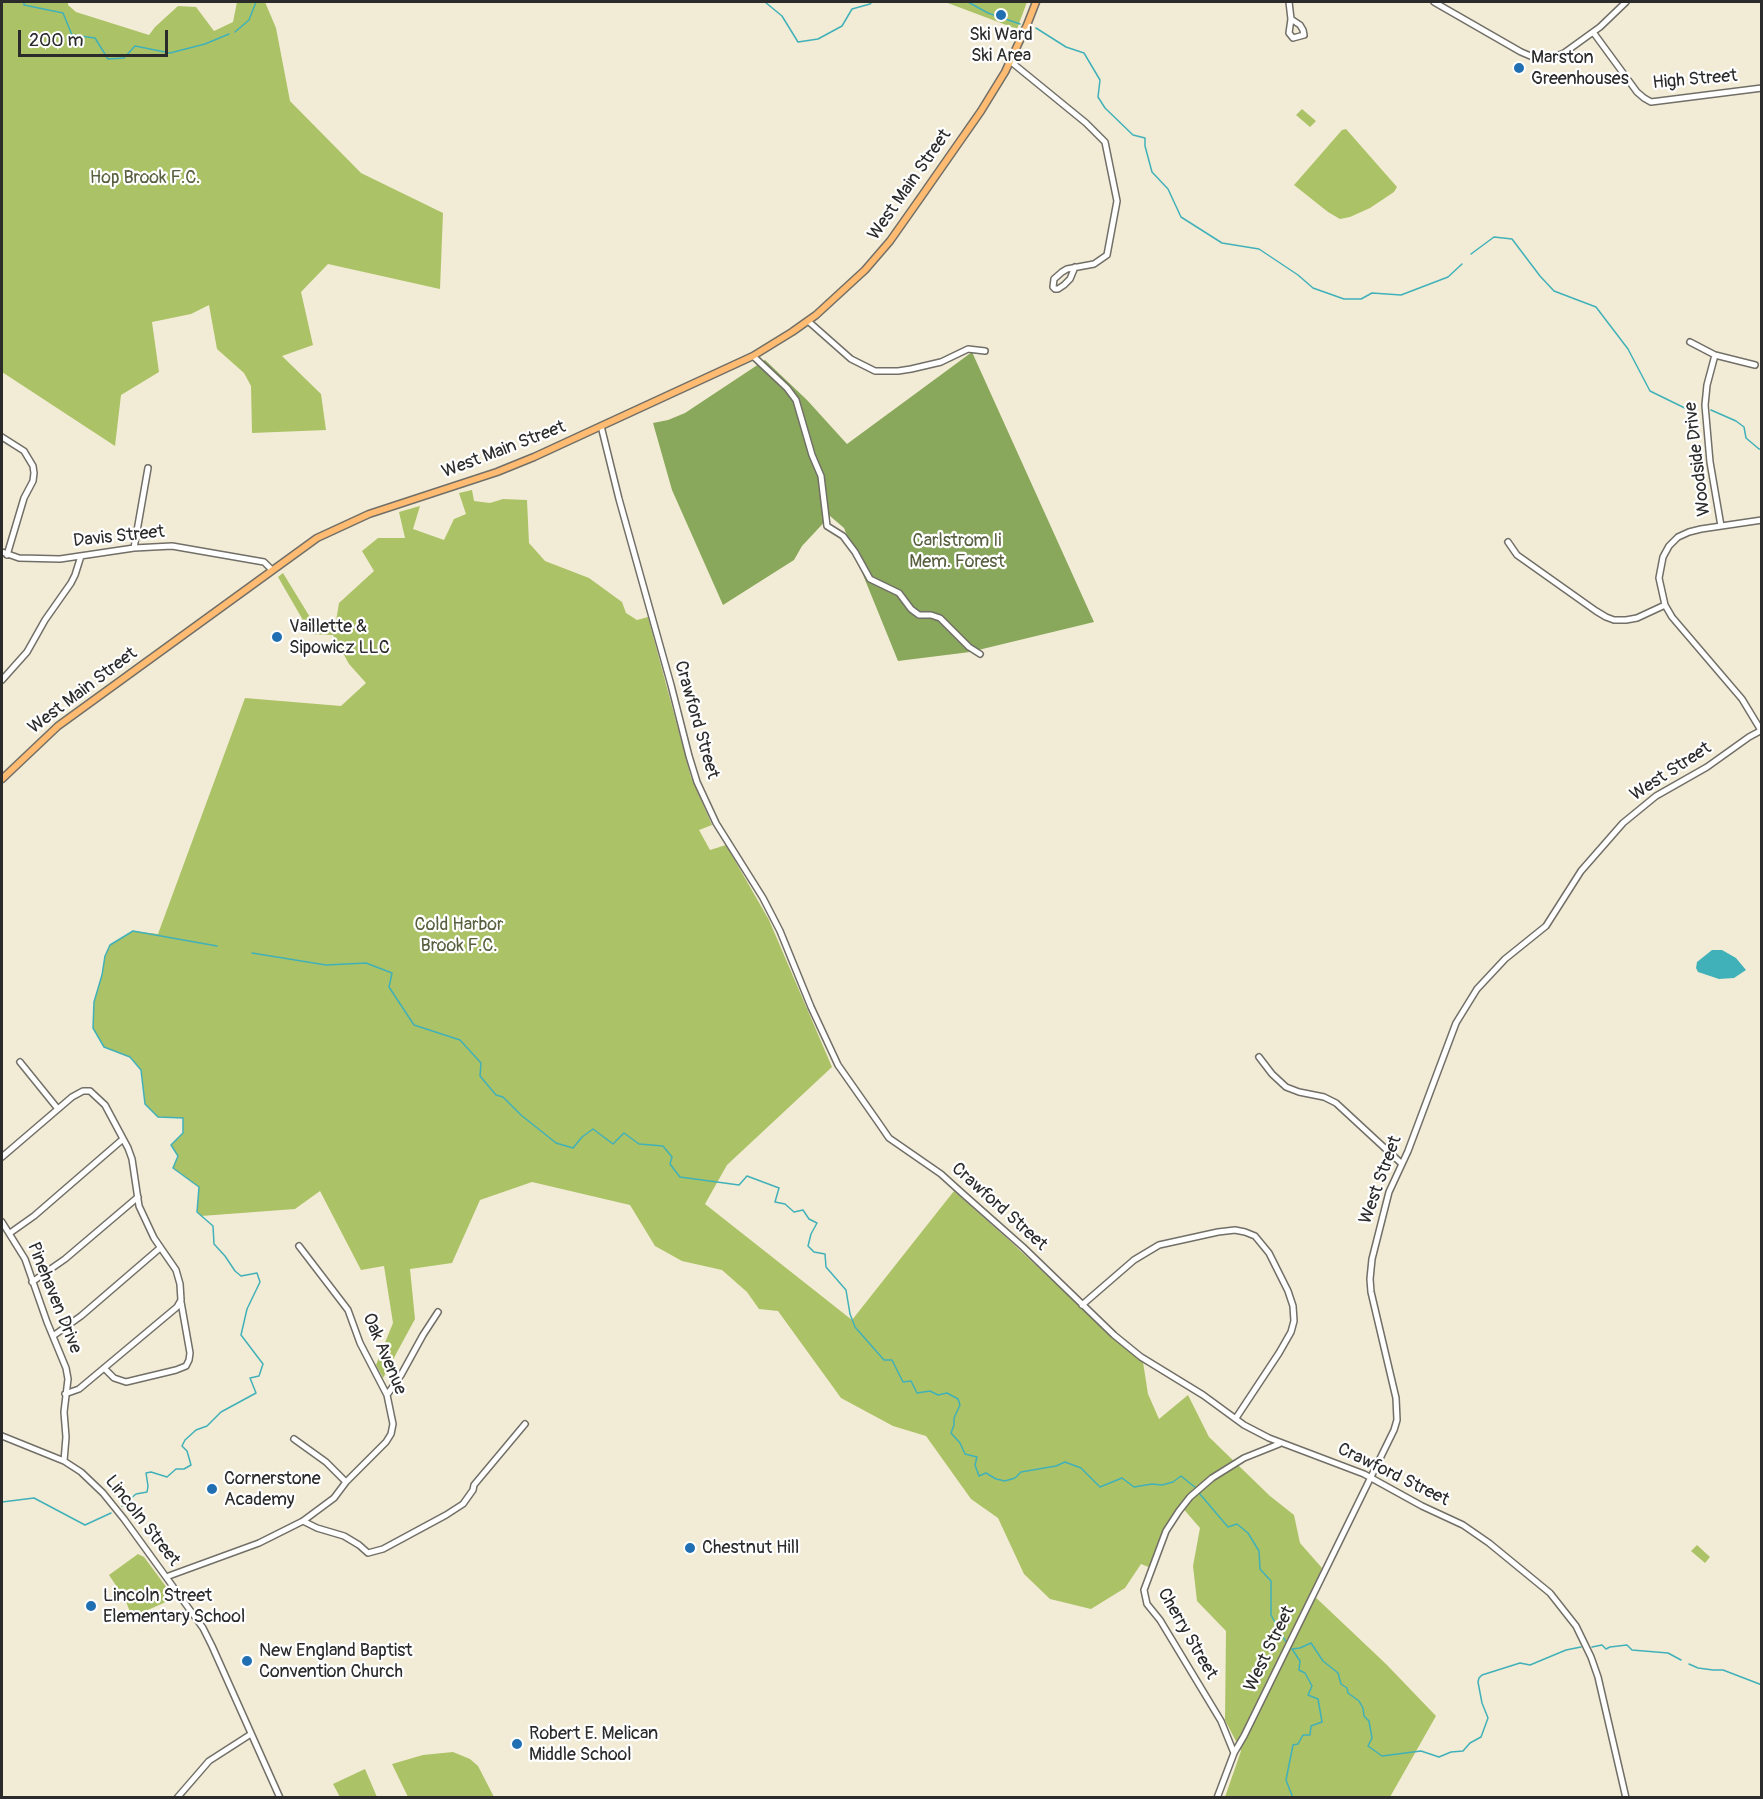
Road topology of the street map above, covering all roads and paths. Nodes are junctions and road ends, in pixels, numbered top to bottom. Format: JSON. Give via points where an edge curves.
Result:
{"nodes":[{"id":1,"x":1036,"y":2,"type":"edge"},
{"id":2,"x":1289,"y":2,"type":"edge"},
{"id":3,"x":1434,"y":2,"type":"edge"},
{"id":4,"x":1626,"y":2,"type":"edge"},
{"id":5,"x":1291,"y":19,"type":"dead end"},
{"id":6,"x":1593,"y":32,"type":"junction"},
{"id":7,"x":1010,"y":61,"type":"junction"},
{"id":8,"x":1761,"y":88,"type":"edge"},
{"id":9,"x":1075,"y":267,"type":"junction"},
{"id":10,"x":808,"y":321,"type":"junction"},
{"id":11,"x":1690,"y":342,"type":"dead end"},
{"id":12,"x":985,"y":351,"type":"dead end"},
{"id":13,"x":1715,"y":355,"type":"junction"},
{"id":14,"x":753,"y":356,"type":"junction"},
{"id":15,"x":1755,"y":365,"type":"dead end"},
{"id":16,"x":601,"y":426,"type":"junction"},
{"id":17,"x":2,"y":437,"type":"edge"},
{"id":18,"x":148,"y":468,"type":"dead end"},
{"id":19,"x":1761,"y":520,"type":"edge"},
{"id":20,"x":1721,"y":526,"type":"junction"},
{"id":21,"x":1508,"y":542,"type":"dead end"},
{"id":22,"x":134,"y":548,"type":"junction"},
{"id":23,"x":4,"y":554,"type":"edge"},
{"id":24,"x":81,"y":556,"type":"junction"},
{"id":25,"x":272,"y":570,"type":"junction"},
{"id":26,"x":1665,"y":605,"type":"junction"},
{"id":27,"x":980,"y":654,"type":"dead end"},
{"id":28,"x":2,"y":680,"type":"edge"},
{"id":29,"x":1761,"y":731,"type":"edge"},
{"id":30,"x":2,"y":779,"type":"edge"},
{"id":31,"x":1259,"y":1057,"type":"dead end"},
{"id":32,"x":20,"y":1062,"type":"dead end"},
{"id":33,"x":58,"y":1108,"type":"junction"},
{"id":34,"x":123,"y":1139,"type":"junction"},
{"id":35,"x":2,"y":1157,"type":"edge"},
{"id":36,"x":1402,"y":1164,"type":"junction"},
{"id":37,"x":138,"y":1197,"type":"junction"},
{"id":38,"x":2,"y":1222,"type":"edge"},
{"id":39,"x":10,"y":1233,"type":"junction"},
{"id":40,"x":299,"y":1246,"type":"dead end"},
{"id":41,"x":160,"y":1248,"type":"junction"},
{"id":42,"x":32,"y":1282,"type":"junction"},
{"id":43,"x":181,"y":1300,"type":"junction"},
{"id":44,"x":1082,"y":1305,"type":"junction"},
{"id":45,"x":438,"y":1312,"type":"dead end"},
{"id":46,"x":53,"y":1336,"type":"junction"},
{"id":47,"x":104,"y":1368,"type":"junction"},
{"id":48,"x":65,"y":1394,"type":"junction"},
{"id":49,"x":387,"y":1395,"type":"junction"},
{"id":50,"x":1236,"y":1418,"type":"junction"},
{"id":51,"x":525,"y":1424,"type":"dead end"},
{"id":52,"x":2,"y":1436,"type":"edge"},
{"id":53,"x":294,"y":1439,"type":"dead end"},
{"id":54,"x":1281,"y":1443,"type":"junction"},
{"id":55,"x":64,"y":1461,"type":"junction"},
{"id":56,"x":1371,"y":1478,"type":"junction"},
{"id":57,"x":346,"y":1482,"type":"junction"},
{"id":58,"x":303,"y":1521,"type":"junction"},
{"id":59,"x":166,"y":1577,"type":"junction"},
{"id":60,"x":251,"y":1734,"type":"junction"},
{"id":61,"x":1234,"y":1753,"type":"junction"},
{"id":62,"x":177,"y":1797,"type":"edge"},
{"id":63,"x":280,"y":1797,"type":"edge"},
{"id":64,"x":1217,"y":1797,"type":"edge"},
{"id":65,"x":1626,"y":1797,"type":"edge"}],
"edges":[{"from":1,"to":7,"type":"main road","name":"West Main Street"},
{"from":2,"to":5,"type":"street"},
{"from":3,"to":6,"type":"street","via":[[1540,60],[1564,53]]},
{"from":4,"to":6,"type":"street"},
{"from":6,"to":8,"type":"street","name":"High Street","via":[[1637,92],[1651,102]]},
{"from":7,"to":9,"type":"street","via":[[1105,142],[1117,201],[1107,255],[1094,264]]},
{"from":7,"to":10,"type":"main road","name":"West Main Street","via":[[981,111],[881,252]]},
{"from":9,"to":9,"type":"street","via":[[1056,276],[1053,287],[1064,285]]},
{"from":10,"to":12,"type":"street","via":[[851,359],[875,371],[941,362],[968,349]]},
{"from":10,"to":14,"type":"main road","name":"West Main Street"},
{"from":11,"to":13,"type":"street"},
{"from":13,"to":15,"type":"street"},
{"from":13,"to":20,"type":"street","name":"Woodside Drive","via":[[1705,405]]},
{"from":14,"to":16,"type":"main road","name":"West Main Street"},
{"from":14,"to":27,"type":"street","via":[[796,400],[821,476],[827,526],[843,536],[870,579],[899,593],[920,615],[940,618]]},
{"from":16,"to":25,"type":"main road","name":"West Main Street","via":[[497,472],[345,524],[317,538]]},
{"from":16,"to":44,"type":"street","name":"Crawford Street","via":[[695,776],[716,823],[780,931],[838,1065],[890,1138],[951,1183]]},
{"from":17,"to":23,"type":"street","via":[[24,451],[34,473]]},
{"from":18,"to":22,"type":"street"},
{"from":19,"to":20,"type":"street"},
{"from":20,"to":26,"type":"street","via":[[1689,532],[1669,546],[1659,571]]},
{"from":21,"to":26,"type":"street","via":[[1517,555],[1606,617],[1628,620]]},
{"from":22,"to":24,"type":"street","name":"Davis Street"},
{"from":22,"to":25,"type":"street","name":"Davis Street","via":[[188,548],[264,562]]},
{"from":23,"to":24,"type":"street","name":"Davis Street","via":[[33,559]]},
{"from":24,"to":28,"type":"street","via":[[70,584],[27,652]]},
{"from":25,"to":30,"type":"main road","name":"West Main Street","via":[[58,726]]},
{"from":26,"to":29,"type":"street","via":[[1742,699]]},
{"from":29,"to":36,"type":"street","name":"West Street","via":[[1656,796],[1623,823],[1581,871],[1546,926],[1505,958],[1477,989],[1453,1030]]},
{"from":31,"to":36,"type":"street","via":[[1286,1087],[1324,1096],[1336,1103]]},
{"from":32,"to":33,"type":"street"},
{"from":33,"to":34,"type":"street","via":[[79,1092],[90,1091],[105,1105]]},
{"from":33,"to":35,"type":"street"},
{"from":34,"to":37,"type":"street","via":[[132,1159]]},
{"from":34,"to":39,"type":"street"},
{"from":36,"to":56,"type":"street","name":"West Street","via":[[1389,1192],[1371,1266],[1371,1292],[1397,1414],[1394,1430]]},
{"from":37,"to":41,"type":"street","via":[[145,1221]]},
{"from":37,"to":42,"type":"street"},
{"from":38,"to":39,"type":"street","name":"Pinehaven Drive"},
{"from":39,"to":42,"type":"street","name":"Pinehaven Drive","via":[[25,1259]]},
{"from":40,"to":49,"type":"street","name":"Oak Avenue","via":[[348,1310],[360,1344]]},
{"from":41,"to":43,"type":"street","via":[[176,1270]]},
{"from":41,"to":46,"type":"street"},
{"from":42,"to":46,"type":"street","name":"Pinehaven Drive"},
{"from":43,"to":47,"type":"street"},
{"from":43,"to":47,"type":"street","via":[[190,1353],[186,1366],[126,1382],[114,1378]]},
{"from":44,"to":50,"type":"street","name":"Crawford Street","via":[[1134,1352]]},
{"from":44,"to":50,"type":"street","via":[[1134,1260],[1159,1245],[1235,1230],[1255,1236],[1269,1253],[1288,1291],[1294,1320],[1280,1353]]},
{"from":45,"to":49,"type":"street"},
{"from":46,"to":48,"type":"street","name":"Pinehaven Drive","via":[[66,1368]]},
{"from":47,"to":48,"type":"street","via":[[79,1389]]},
{"from":48,"to":55,"type":"street","name":"Pinehaven Drive"},
{"from":49,"to":57,"type":"street","name":"Oak Avenue","via":[[393,1424],[389,1438]]},
{"from":50,"to":54,"type":"street","name":"Crawford Street"},
{"from":51,"to":58,"type":"street","via":[[463,1504],[383,1549],[368,1553],[344,1536]]},
{"from":52,"to":55,"type":"street","name":"Lincoln Street"},
{"from":53,"to":57,"type":"street"},
{"from":54,"to":56,"type":"street","name":"Crawford Street"},
{"from":54,"to":61,"type":"street","name":"Cherry Street","via":[[1244,1458],[1190,1497],[1166,1532],[1144,1590],[1147,1604],[1221,1721]]},
{"from":55,"to":59,"type":"street","name":"Lincoln Street","via":[[103,1493]]},
{"from":56,"to":61,"type":"street","name":"West Street"},
{"from":56,"to":65,"type":"street","name":"Crawford Street","via":[[1473,1532],[1556,1599],[1580,1631],[1594,1664]]},
{"from":57,"to":58,"type":"street","name":"Oak Avenue","via":[[330,1502]]},
{"from":58,"to":59,"type":"street","name":"Oak Avenue","via":[[259,1543]]},
{"from":59,"to":60,"type":"street","name":"Lincoln Street","via":[[212,1646]]},
{"from":60,"to":62,"type":"street","via":[[209,1761]]},
{"from":60,"to":63,"type":"street","name":"Lincoln Street"},
{"from":61,"to":64,"type":"street","name":"West Street"}]}
